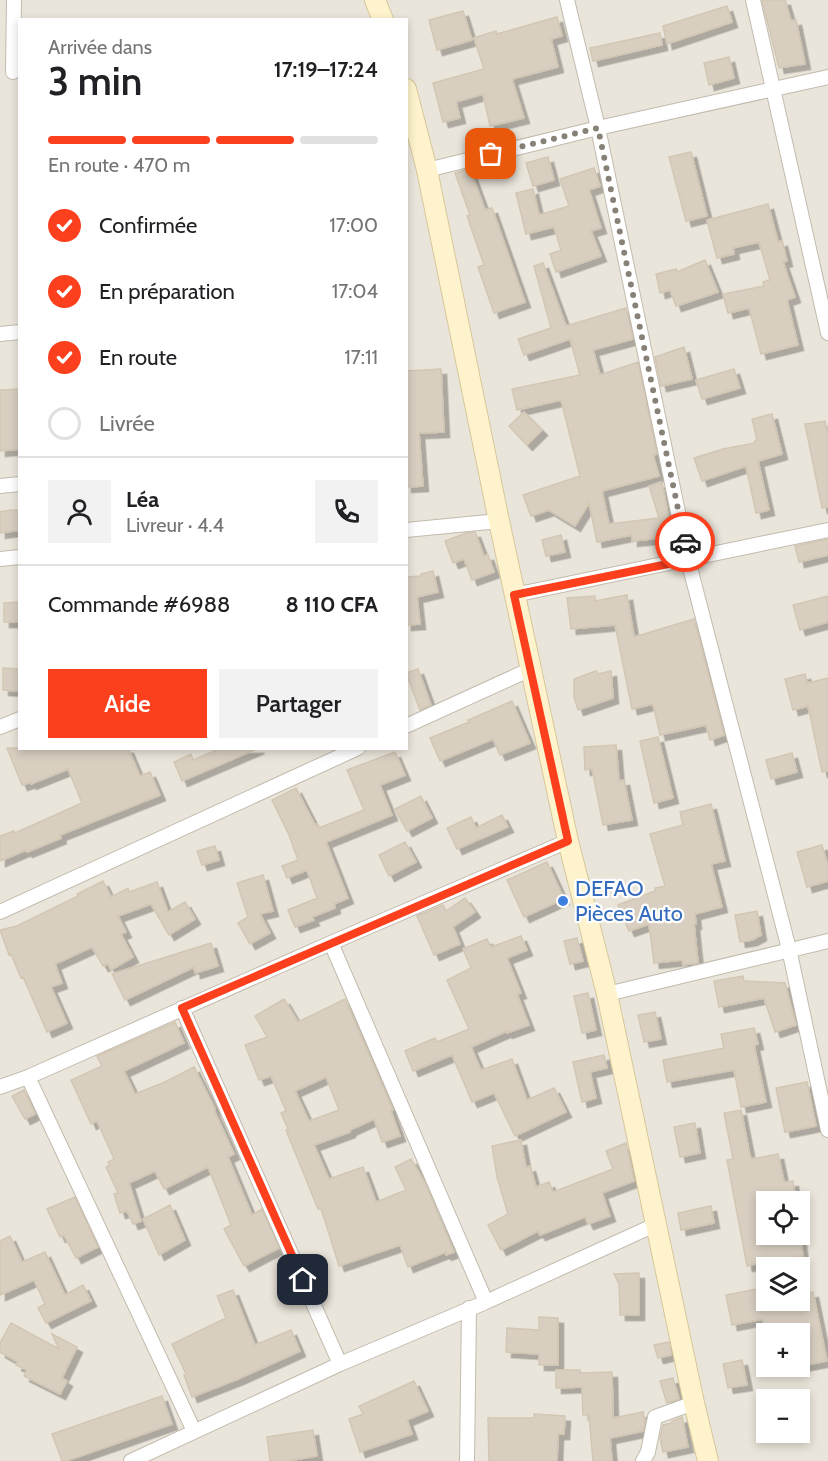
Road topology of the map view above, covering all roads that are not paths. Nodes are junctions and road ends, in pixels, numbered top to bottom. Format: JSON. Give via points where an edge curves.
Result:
{"nodes":[{"id":1,"x":14,"y":0,"type":"edge"},
{"id":2,"x":375,"y":0,"type":"edge"},
{"id":3,"x":567,"y":0,"type":"edge"},
{"id":4,"x":753,"y":0,"type":"edge"},
{"id":5,"x":382,"y":18,"type":"edge"},
{"id":6,"x":11,"y":73,"type":"edge"},
{"id":7,"x":828,"y":77,"type":"edge"},
{"id":8,"x":773,"y":88,"type":"junction"},
{"id":9,"x":408,"y":97,"type":"edge"},
{"id":10,"x":598,"y":128,"type":"junction"},
{"id":11,"x":427,"y":170,"type":"junction"},
{"id":12,"x":18,"y":332,"type":"edge"},
{"id":13,"x":828,"y":333,"type":"edge"},
{"id":14,"x":0,"y":334,"type":"edge"},
{"id":15,"x":18,"y":484,"type":"edge"},
{"id":16,"x":0,"y":486,"type":"edge"},
{"id":17,"x":499,"y":521,"type":"junction"},
{"id":18,"x":408,"y":530,"type":"edge"},
{"id":19,"x":828,"y":530,"type":"edge"},
{"id":20,"x":18,"y":558,"type":"edge"},
{"id":21,"x":0,"y":559,"type":"edge"},
{"id":22,"x":688,"y":560,"type":"junction"},
{"id":23,"x":514,"y":595,"type":"junction"},
{"id":24,"x":531,"y":669,"type":"junction"},
{"id":25,"x":18,"y":720,"type":"edge"},
{"id":26,"x":408,"y":725,"type":"edge"},
{"id":27,"x":0,"y":727,"type":"edge"},
{"id":28,"x":354,"y":750,"type":"edge"},
{"id":29,"x":568,"y":841,"type":"junction"},
{"id":30,"x":0,"y":912,"type":"edge"},
{"id":31,"x":828,"y":941,"type":"edge"},
{"id":32,"x":331,"y":943,"type":"junction"},
{"id":33,"x":789,"y":949,"type":"junction"},
{"id":34,"x":607,"y":994,"type":"junction"},
{"id":35,"x":182,"y":1008,"type":"junction"},
{"id":36,"x":28,"y":1077,"type":"junction"},
{"id":37,"x":0,"y":1086,"type":"edge"},
{"id":38,"x":828,"y":1130,"type":"edge"},
{"id":39,"x":657,"y":1224,"type":"junction"},
{"id":40,"x":486,"y":1302,"type":"junction"},
{"id":41,"x":469,"y":1308,"type":"junction"},
{"id":42,"x":340,"y":1364,"type":"junction"},
{"id":43,"x":694,"y":1403,"type":"junction"},
{"id":44,"x":194,"y":1431,"type":"junction"},
{"id":45,"x":131,"y":1461,"type":"edge"},
{"id":46,"x":467,"y":1461,"type":"edge"},
{"id":47,"x":643,"y":1461,"type":"edge"},
{"id":48,"x":708,"y":1461,"type":"edge"}],
"edges":[{"from":1,"to":6,"type":"street"},
{"from":2,"to":5,"type":"street"},
{"from":3,"to":10,"type":"street"},
{"from":4,"to":8,"type":"street"},
{"from":7,"to":8,"type":"street"},
{"from":8,"to":10,"type":"street"},
{"from":8,"to":13,"type":"street"},
{"from":9,"to":11,"type":"street"},
{"from":10,"to":11,"type":"street"},
{"from":10,"to":22,"type":"street"},
{"from":11,"to":17,"type":"street"},
{"from":12,"to":14,"type":"street"},
{"from":15,"to":16,"type":"street"},
{"from":17,"to":18,"type":"street"},
{"from":17,"to":23,"type":"street"},
{"from":19,"to":22,"type":"street"},
{"from":20,"to":21,"type":"street"},
{"from":22,"to":23,"type":"street"},
{"from":22,"to":33,"type":"street"},
{"from":23,"to":24,"type":"street"},
{"from":24,"to":26,"type":"street"},
{"from":24,"to":29,"type":"street"},
{"from":25,"to":27,"type":"street"},
{"from":28,"to":30,"type":"street"},
{"from":29,"to":32,"type":"street"},
{"from":29,"to":34,"type":"street"},
{"from":31,"to":33,"type":"street"},
{"from":32,"to":35,"type":"street"},
{"from":32,"to":40,"type":"street"},
{"from":33,"to":34,"type":"street"},
{"from":33,"to":38,"type":"street"},
{"from":34,"to":39,"type":"street"},
{"from":35,"to":36,"type":"street"},
{"from":35,"to":42,"type":"street"},
{"from":36,"to":37,"type":"street"},
{"from":36,"to":44,"type":"street"},
{"from":39,"to":40,"type":"street"},
{"from":39,"to":43,"type":"street"},
{"from":40,"to":41,"type":"street"},
{"from":41,"to":42,"type":"street"},
{"from":41,"to":46,"type":"street"},
{"from":42,"to":44,"type":"street"},
{"from":43,"to":47,"type":"street","via":[[655,1417]]},
{"from":43,"to":48,"type":"street"},
{"from":44,"to":45,"type":"street"}]}
